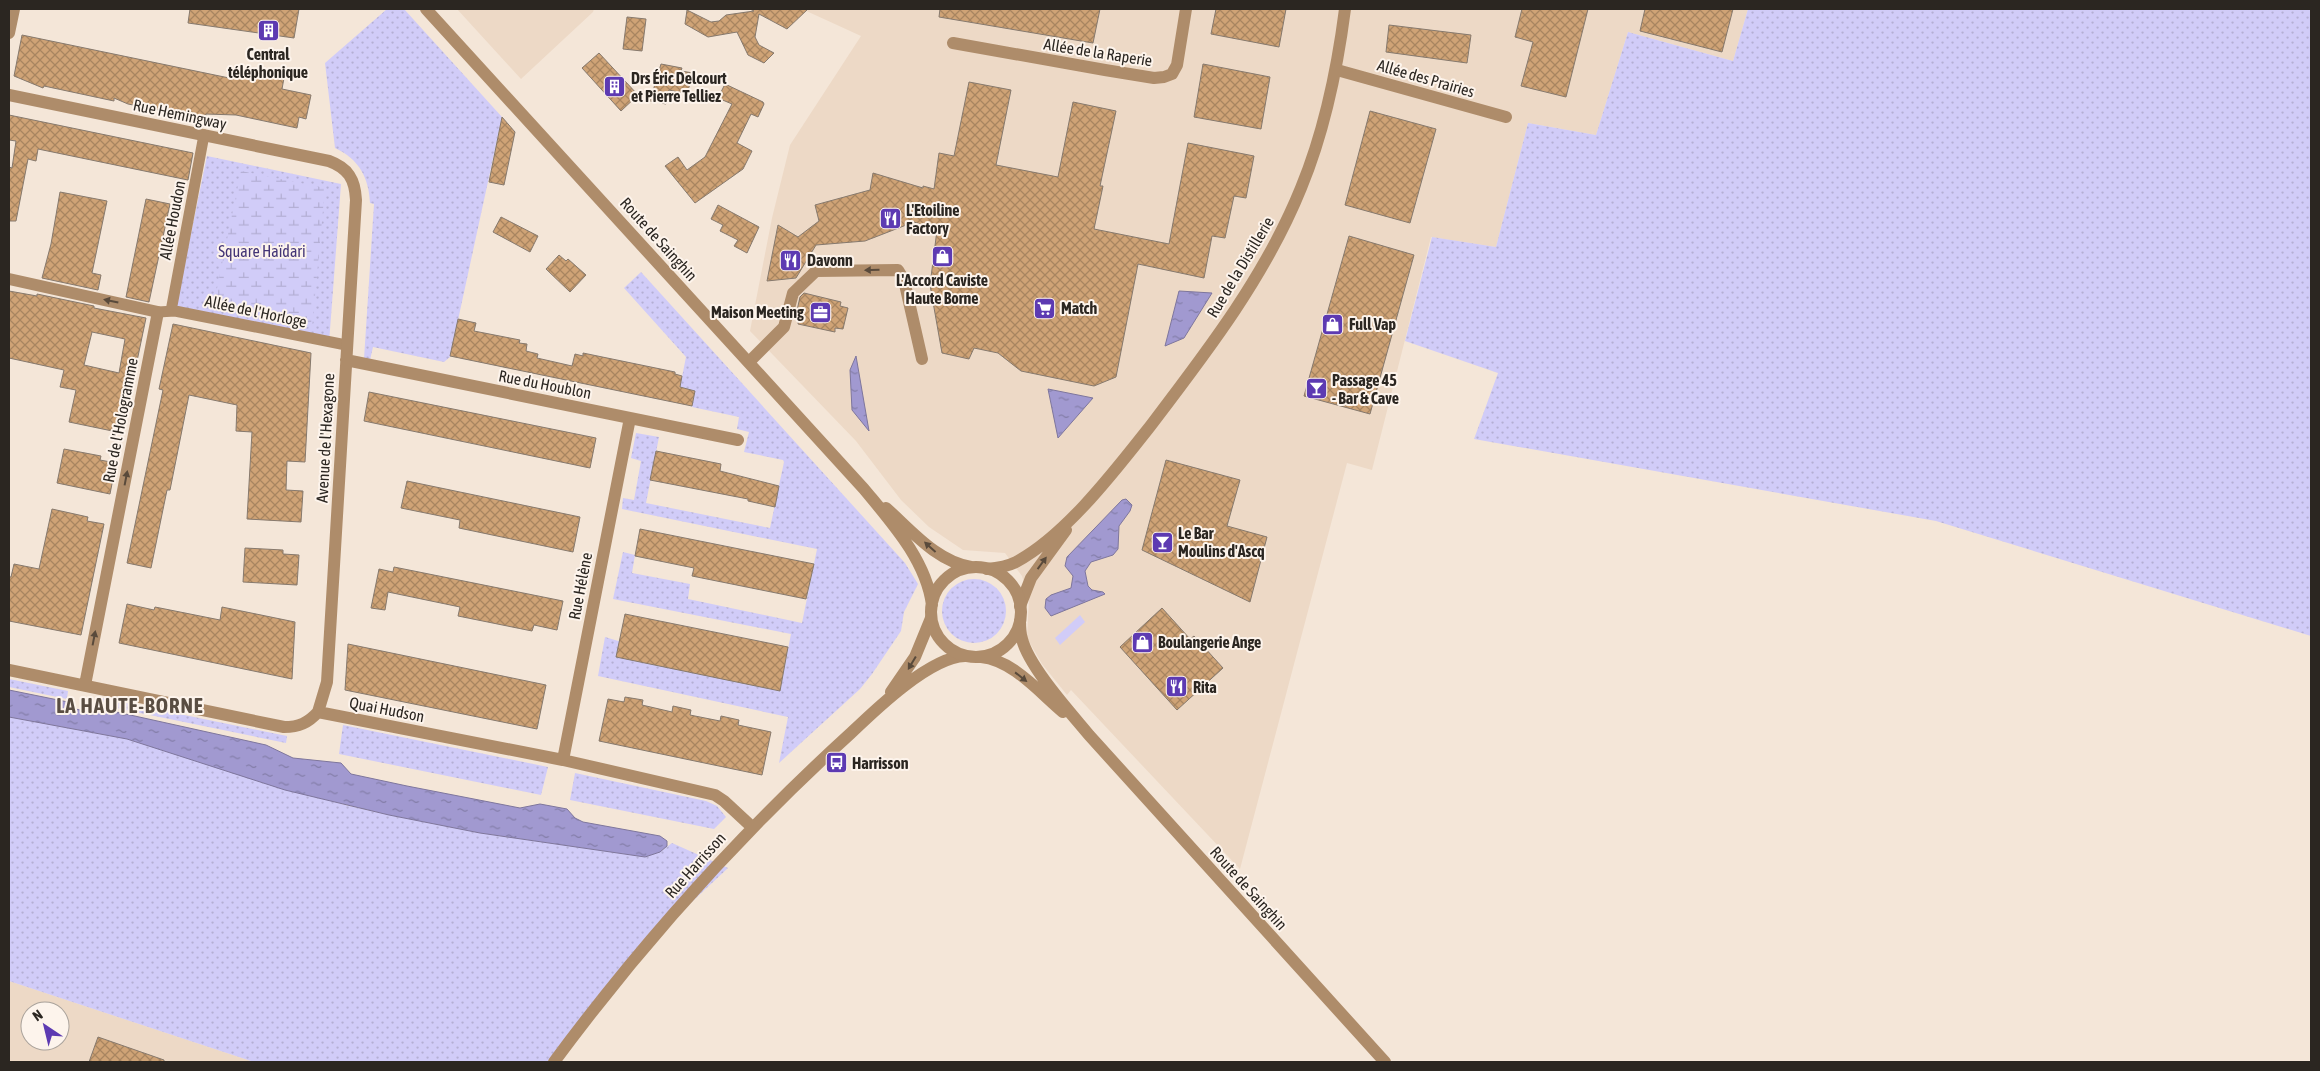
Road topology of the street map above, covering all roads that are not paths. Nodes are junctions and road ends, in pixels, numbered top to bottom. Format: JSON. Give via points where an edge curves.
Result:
{"nodes":[{"id":1,"x":14,"y":9,"type":"edge"},
{"id":2,"x":426,"y":9,"type":"edge"},
{"id":3,"x":1186,"y":9,"type":"edge"},
{"id":4,"x":1345,"y":9,"type":"edge"},
{"id":5,"x":9,"y":33,"type":"edge"},
{"id":6,"x":953,"y":43,"type":"dead end"},
{"id":7,"x":1337,"y":70,"type":"junction"},
{"id":8,"x":9,"y":95,"type":"edge"},
{"id":9,"x":1506,"y":117,"type":"dead end"},
{"id":10,"x":204,"y":135,"type":"junction"},
{"id":11,"x":344,"y":168,"type":"joint"},
{"id":12,"x":9,"y":279,"type":"edge"},
{"id":13,"x":171,"y":311,"type":"junction"},
{"id":14,"x":158,"y":312,"type":"junction"},
{"id":15,"x":346,"y":345,"type":"junction"},
{"id":16,"x":922,"y":359,"type":"dead end"},
{"id":17,"x":346,"y":360,"type":"junction"},
{"id":18,"x":749,"y":362,"type":"junction"},
{"id":19,"x":630,"y":418,"type":"junction"},
{"id":20,"x":738,"y":440,"type":"dead end"},
{"id":21,"x":867,"y":492,"type":"junction"},
{"id":22,"x":1085,"y":504,"type":"junction"},
{"id":23,"x":973,"y":568,"type":"junction"},
{"id":24,"x":986,"y":569,"type":"junction"},
{"id":25,"x":932,"y":605,"type":"junction"},
{"id":26,"x":1020,"y":606,"type":"junction"},
{"id":27,"x":931,"y":618,"type":"junction"},
{"id":28,"x":1020,"y":620,"type":"junction"},
{"id":29,"x":965,"y":656,"type":"junction"},
{"id":30,"x":978,"y":657,"type":"junction"},
{"id":31,"x":9,"y":670,"type":"edge"},
{"id":32,"x":85,"y":685,"type":"junction"},
{"id":33,"x":879,"y":707,"type":"junction"},
{"id":34,"x":318,"y":712,"type":"junction"},
{"id":35,"x":1089,"y":735,"type":"junction"},
{"id":36,"x":563,"y":760,"type":"junction"},
{"id":37,"x":752,"y":828,"type":"junction"},
{"id":38,"x":554,"y":1062,"type":"edge"},
{"id":39,"x":1386,"y":1062,"type":"edge"}],
"edges":[{"from":1,"to":5,"type":"street"},
{"from":2,"to":18,"type":"street","name":"Route de Sainghin"},
{"from":3,"to":6,"type":"street","name":"Allée de la Raperie","via":[[1177,64],[1172,74],[1164,77],[1154,78]]},
{"from":4,"to":7,"type":"street","name":"Rue de la Distillerie"},
{"from":7,"to":9,"type":"street","name":"Allée des Prairies"},
{"from":7,"to":22,"type":"street","name":"Rue de la Distillerie","via":[[1306,176],[1264,264],[1239,305],[1124,460]]},
{"from":8,"to":10,"type":"street","name":"Rue Hemingway"},
{"from":10,"to":11,"type":"street","name":"Rue Hemingway","via":[[329,161]]},
{"from":10,"to":13,"type":"street","name":"Allée Houdon"},
{"from":11,"to":15,"type":"street","name":"Avenue de l'Hexagone","via":[[354,182],[356,200]]},
{"from":14,"to":12,"type":"street","one_way":true},
{"from":13,"to":14,"type":"street","name":"Allée de l'Horloge"},
{"from":13,"to":15,"type":"street","name":"Allée de l'Horloge"},
{"from":32,"to":14,"type":"street","name":"Rue de l'Hologramme","one_way":true},
{"from":15,"to":17,"type":"street","name":"Avenue de l'Hexagone"},
{"from":16,"to":18,"type":"street","one_way":true,"via":[[904,280],[898,270],[816,271],[793,293],[784,327]]},
{"from":17,"to":19,"type":"street","name":"Rue du Houblon"},
{"from":17,"to":34,"type":"street","name":"Avenue de l'Hexagone","via":[[328,682]]},
{"from":18,"to":21,"type":"street","name":"Route de Sainghin"},
{"from":19,"to":20,"type":"street","name":"Rue du Houblon"},
{"from":19,"to":36,"type":"street","name":"Rue Hélène"},
{"from":23,"to":21,"type":"street","name":"Route de Sainghin","one_way":true,"via":[[940,555]]},
{"from":21,"to":25,"type":"street","name":"Route de Sainghin","via":[[921,568],[928,581]]},
{"from":22,"to":24,"type":"street","name":"Rue de la Distillerie","via":[[1053,535],[1022,558],[1008,565]]},
{"from":26,"to":22,"type":"street","name":"Rue de la Distillerie","one_way":true,"via":[[1031,578]]},
{"from":23,"to":24,"type":"street"},
{"from":23,"to":25,"type":"street","via":[[960,570],[943,581]]},
{"from":24,"to":26,"type":"street","via":[[1009,582]]},
{"from":25,"to":27,"type":"street"},
{"from":26,"to":28,"type":"street"},
{"from":27,"to":29,"type":"street","via":[[942,642]]},
{"from":27,"to":33,"type":"street","name":"Rue Harrisson","one_way":true,"via":[[910,667]]},
{"from":28,"to":30,"type":"street","via":[[1012,638],[1003,648]]},
{"from":28,"to":35,"type":"street","name":"Route de Sainghin","via":[[1022,641],[1027,651],[1056,695]]},
{"from":29,"to":30,"type":"street"},
{"from":29,"to":33,"type":"street","name":"Rue Harrisson","via":[[948,658],[936,664]]},
{"from":30,"to":35,"type":"street","name":"Route de Sainghin","one_way":true,"via":[[989,658],[1008,667]]},
{"from":31,"to":32,"type":"street"},
{"from":32,"to":34,"type":"street","via":[[284,726],[303,724]]},
{"from":33,"to":37,"type":"street","name":"Rue Harrisson"},
{"from":34,"to":36,"type":"street","name":"Quai Hudson"},
{"from":35,"to":39,"type":"street","name":"Route de Sainghin"},
{"from":36,"to":37,"type":"street","name":"Quai Hudson","via":[[715,795]]},
{"from":37,"to":38,"type":"street","name":"Rue Harrisson","via":[[640,952]]}]}
